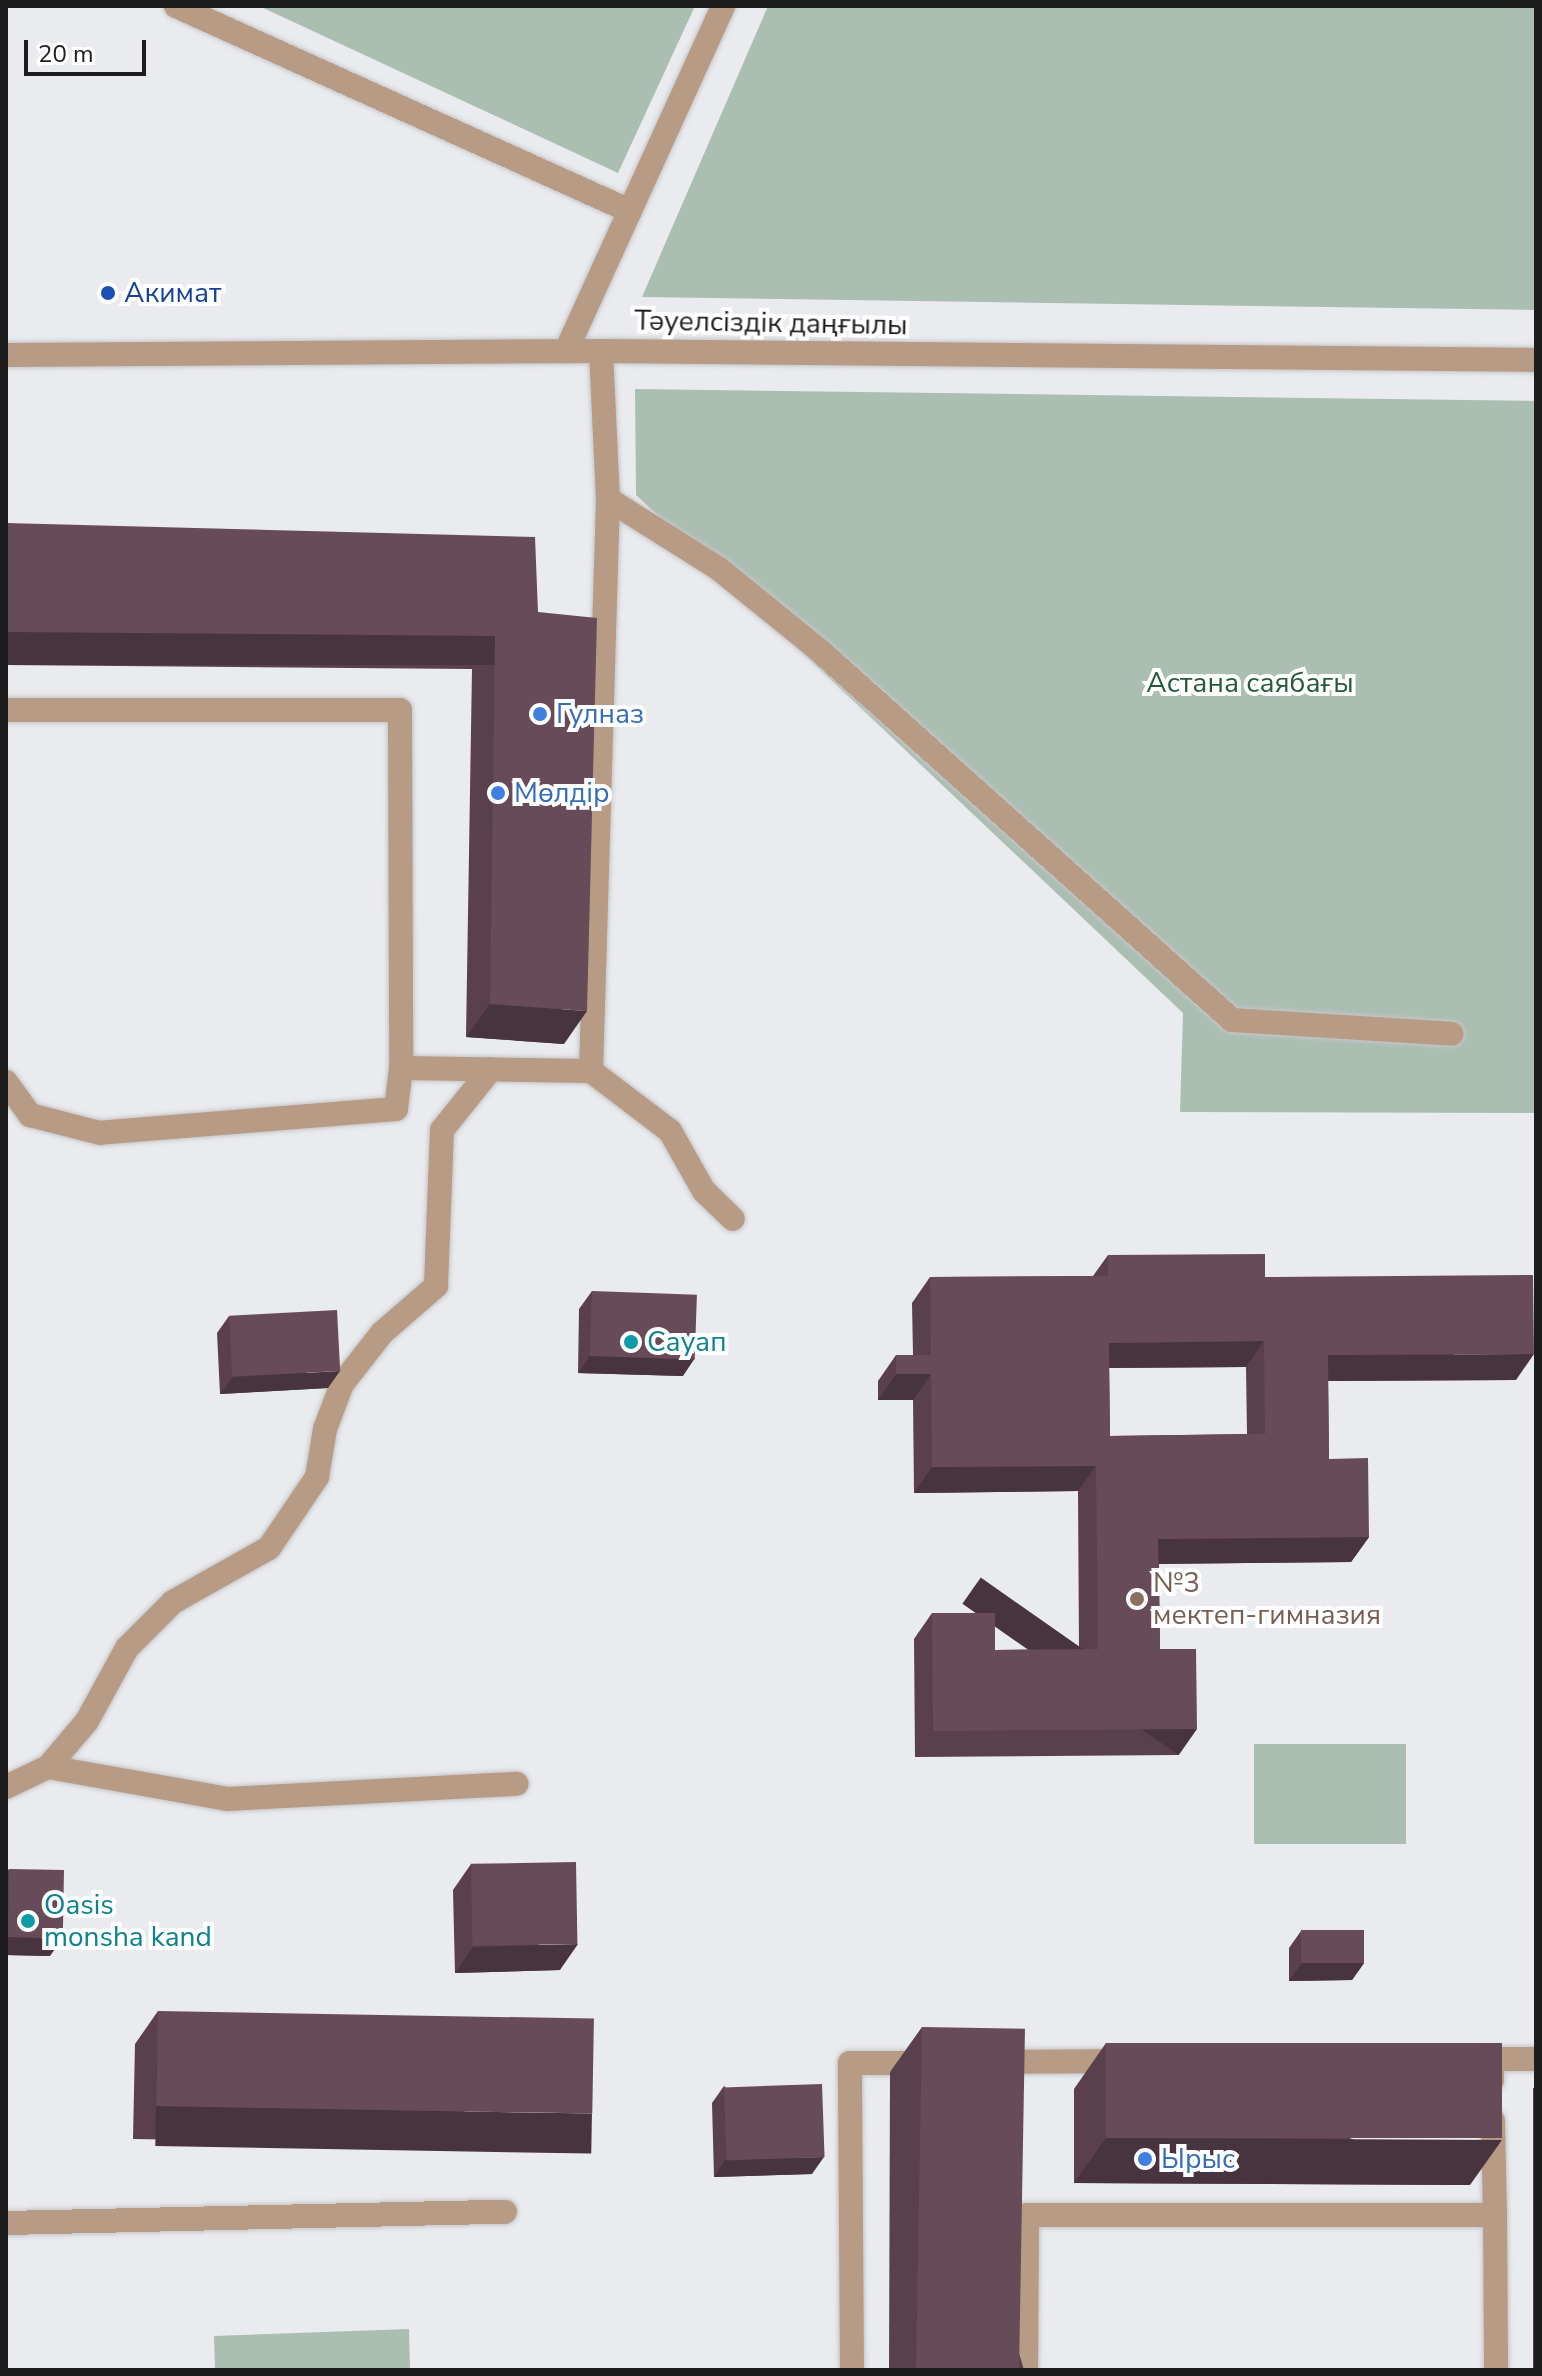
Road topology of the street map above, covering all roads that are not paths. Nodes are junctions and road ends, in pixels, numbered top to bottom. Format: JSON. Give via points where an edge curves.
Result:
{"nodes":[{"id":1,"x":176,"y":6,"type":"edge"},
{"id":2,"x":723,"y":6,"type":"edge"},
{"id":3,"x":630,"y":211,"type":"junction"},
{"id":4,"x":566,"y":351,"type":"junction"},
{"id":5,"x":601,"y":351,"type":"junction"},
{"id":6,"x":6,"y":355,"type":"edge"},
{"id":7,"x":1536,"y":360,"type":"edge"},
{"id":8,"x":608,"y":499,"type":"junction"},
{"id":9,"x":6,"y":710,"type":"edge"},
{"id":10,"x":1452,"y":1034,"type":"dead end"},
{"id":11,"x":401,"y":1068,"type":"junction"},
{"id":12,"x":491,"y":1069,"type":"junction"},
{"id":13,"x":591,"y":1071,"type":"junction"},
{"id":14,"x":6,"y":1082,"type":"edge"},
{"id":15,"x":733,"y":1219,"type":"dead end"},
{"id":16,"x":48,"y":1767,"type":"junction"},
{"id":17,"x":517,"y":1784,"type":"dead end"},
{"id":18,"x":6,"y":1787,"type":"edge"},
{"id":19,"x":1461,"y":2059,"type":"edge"},
{"id":20,"x":1492,"y":2059,"type":"junction"},
{"id":21,"x":1536,"y":2059,"type":"edge"},
{"id":22,"x":1148,"y":2061,"type":"edge"},
{"id":23,"x":505,"y":2212,"type":"dead end"},
{"id":24,"x":1495,"y":2215,"type":"junction"},
{"id":25,"x":6,"y":2223,"type":"edge"},
{"id":26,"x":852,"y":2370,"type":"edge"},
{"id":27,"x":1026,"y":2370,"type":"edge"},
{"id":28,"x":1496,"y":2370,"type":"edge"}],
"edges":[{"from":1,"to":3,"type":"street"},
{"from":2,"to":3,"type":"street"},
{"from":3,"to":4,"type":"street"},
{"from":4,"to":5,"type":"street","name":"Тәуелсіздік даңғылы"},
{"from":4,"to":6,"type":"street","name":"Тәуелсіздік даңғылы"},
{"from":5,"to":7,"type":"street","name":"Тәуелсіздік даңғылы"},
{"from":5,"to":8,"type":"street"},
{"from":8,"to":10,"type":"street","via":[[719,569],[819,650],[1232,1020]]},
{"from":8,"to":13,"type":"street"},
{"from":9,"to":11,"type":"street","via":[[400,710]]},
{"from":11,"to":12,"type":"street"},
{"from":11,"to":14,"type":"street","via":[[396,1109],[100,1133],[30,1115]]},
{"from":12,"to":13,"type":"street"},
{"from":12,"to":16,"type":"street","via":[[442,1130],[436,1286],[382,1333],[342,1384],[325,1429],[317,1477],[269,1548],[173,1602],[127,1648],[87,1721]]},
{"from":13,"to":15,"type":"street","via":[[670,1131],[704,1191]]},
{"from":16,"to":17,"type":"street","via":[[227,1799]]},
{"from":16,"to":18,"type":"street"},
{"from":19,"to":20,"type":"street"},
{"from":20,"to":21,"type":"street"},
{"from":20,"to":24,"type":"street"},
{"from":22,"to":26,"type":"street","via":[[850,2063]]},
{"from":23,"to":25,"type":"street"},
{"from":24,"to":27,"type":"street","via":[[1027,2215]]},
{"from":24,"to":28,"type":"street"}]}
